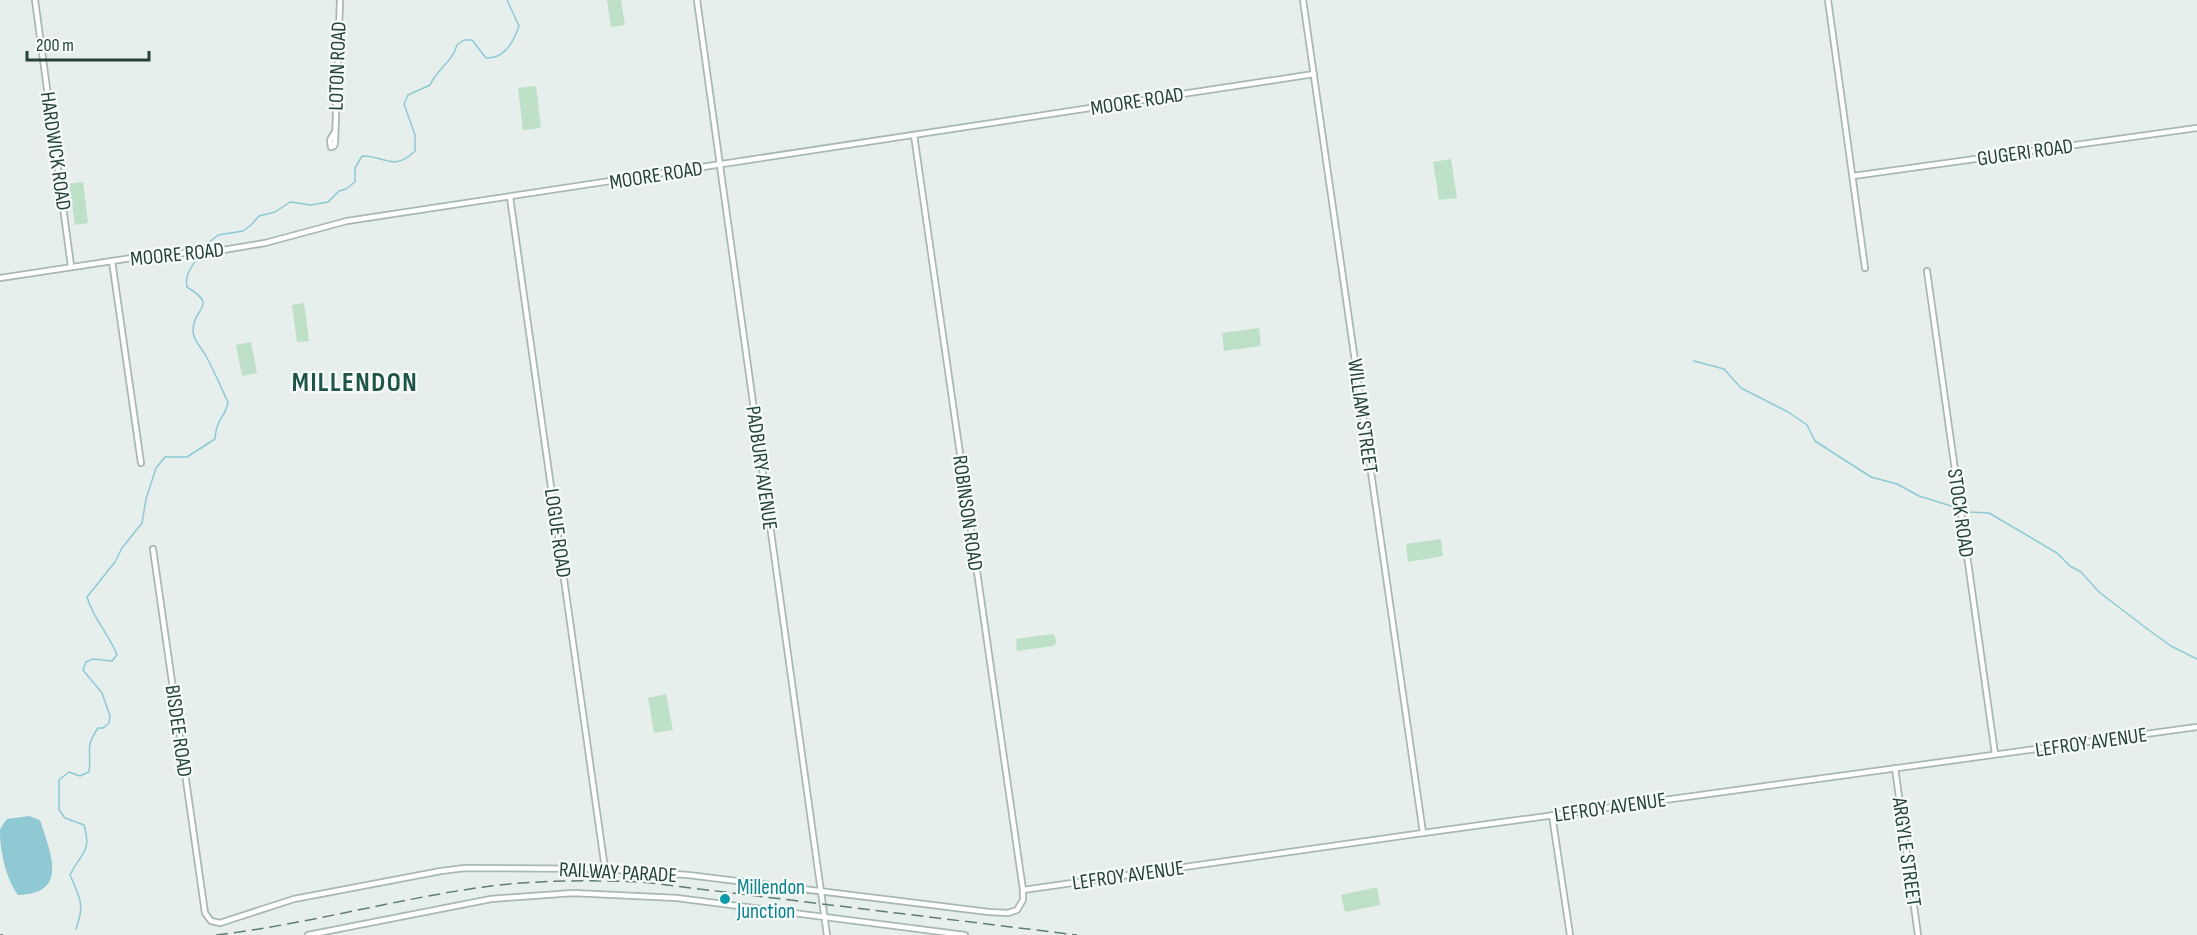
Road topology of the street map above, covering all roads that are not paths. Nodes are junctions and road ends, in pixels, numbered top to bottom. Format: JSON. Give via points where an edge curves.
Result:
{"nodes":[{"id":1,"x":35,"y":0,"type":"edge"},
{"id":2,"x":340,"y":0,"type":"edge"},
{"id":3,"x":697,"y":0,"type":"edge"},
{"id":4,"x":1303,"y":0,"type":"edge"},
{"id":5,"x":1828,"y":0,"type":"edge"},
{"id":6,"x":1314,"y":74,"type":"junction"},
{"id":7,"x":2197,"y":128,"type":"edge"},
{"id":8,"x":334,"y":132,"type":"dead end"},
{"id":9,"x":914,"y":135,"type":"junction"},
{"id":10,"x":720,"y":165,"type":"junction"},
{"id":11,"x":1853,"y":176,"type":"junction"},
{"id":12,"x":510,"y":197,"type":"junction"},
{"id":13,"x":112,"y":261,"type":"junction"},
{"id":14,"x":71,"y":266,"type":"junction"},
{"id":15,"x":1865,"y":268,"type":"dead end"},
{"id":16,"x":1927,"y":271,"type":"dead end"},
{"id":17,"x":0,"y":278,"type":"edge"},
{"id":18,"x":141,"y":463,"type":"dead end"},
{"id":19,"x":153,"y":549,"type":"dead end"},
{"id":20,"x":2197,"y":727,"type":"edge"},
{"id":21,"x":1995,"y":754,"type":"junction"},
{"id":22,"x":1895,"y":768,"type":"junction"},
{"id":23,"x":1552,"y":815,"type":"junction"},
{"id":24,"x":1423,"y":833,"type":"junction"},
{"id":25,"x":605,"y":869,"type":"junction"},
{"id":26,"x":1023,"y":890,"type":"junction"},
{"id":27,"x":821,"y":892,"type":"junction"},
{"id":28,"x":205,"y":913,"type":"joint"},
{"id":29,"x":824,"y":918,"type":"junction"},
{"id":30,"x":308,"y":935,"type":"edge"},
{"id":31,"x":827,"y":935,"type":"edge"},
{"id":32,"x":965,"y":935,"type":"edge"},
{"id":33,"x":1570,"y":935,"type":"edge"},
{"id":34,"x":1918,"y":935,"type":"edge"}],
"edges":[{"from":1,"to":14,"type":"street","name":"HARDWICK ROAD"},
{"from":2,"to":8,"type":"street","name":"LOTON ROAD"},
{"from":3,"to":10,"type":"street","name":"PADBURY AVENUE"},
{"from":4,"to":6,"type":"street","name":"WILLIAM STREET"},
{"from":5,"to":11,"type":"street"},
{"from":6,"to":9,"type":"street","name":"MOORE ROAD"},
{"from":6,"to":24,"type":"street","name":"WILLIAM STREET"},
{"from":7,"to":11,"type":"street","name":"GUGERI ROAD"},
{"from":9,"to":10,"type":"street","name":"MOORE ROAD"},
{"from":9,"to":26,"type":"street","name":"ROBINSON ROAD"},
{"from":10,"to":12,"type":"street","name":"MOORE ROAD"},
{"from":10,"to":27,"type":"street","name":"PADBURY AVENUE"},
{"from":11,"to":15,"type":"street"},
{"from":12,"to":13,"type":"street","name":"MOORE ROAD","via":[[347,221],[265,243]]},
{"from":12,"to":25,"type":"street","name":"LOGUE ROAD"},
{"from":13,"to":14,"type":"street","name":"MOORE ROAD"},
{"from":13,"to":18,"type":"street"},
{"from":14,"to":17,"type":"street","name":"MOORE ROAD"},
{"from":16,"to":21,"type":"street","name":"STOCK ROAD"},
{"from":19,"to":28,"type":"street","name":"BISDEE ROAD"},
{"from":20,"to":21,"type":"street","name":"LEFROY AVENUE"},
{"from":21,"to":22,"type":"street","name":"LEFROY AVENUE"},
{"from":22,"to":23,"type":"street","name":"LEFROY AVENUE"},
{"from":22,"to":34,"type":"street","name":"ARGYLE STREET"},
{"from":23,"to":24,"type":"street","name":"LEFROY AVENUE"},
{"from":23,"to":33,"type":"street"},
{"from":24,"to":26,"type":"street","name":"LEFROY AVENUE"},
{"from":25,"to":27,"type":"street","name":"RAILWAY PARADE"},
{"from":25,"to":28,"type":"street","name":"RAILWAY PARADE","via":[[465,868],[294,900],[220,923],[211,921]]},
{"from":26,"to":27,"type":"street","name":"RAILWAY PARADE","via":[[1017,910],[1008,913]]},
{"from":27,"to":29,"type":"street","name":"PADBURY AVENUE"},
{"from":29,"to":30,"type":"street","via":[[677,898],[573,893],[491,899]]},
{"from":29,"to":31,"type":"street","name":"PADBURY AVENUE"},
{"from":29,"to":32,"type":"street"}]}
